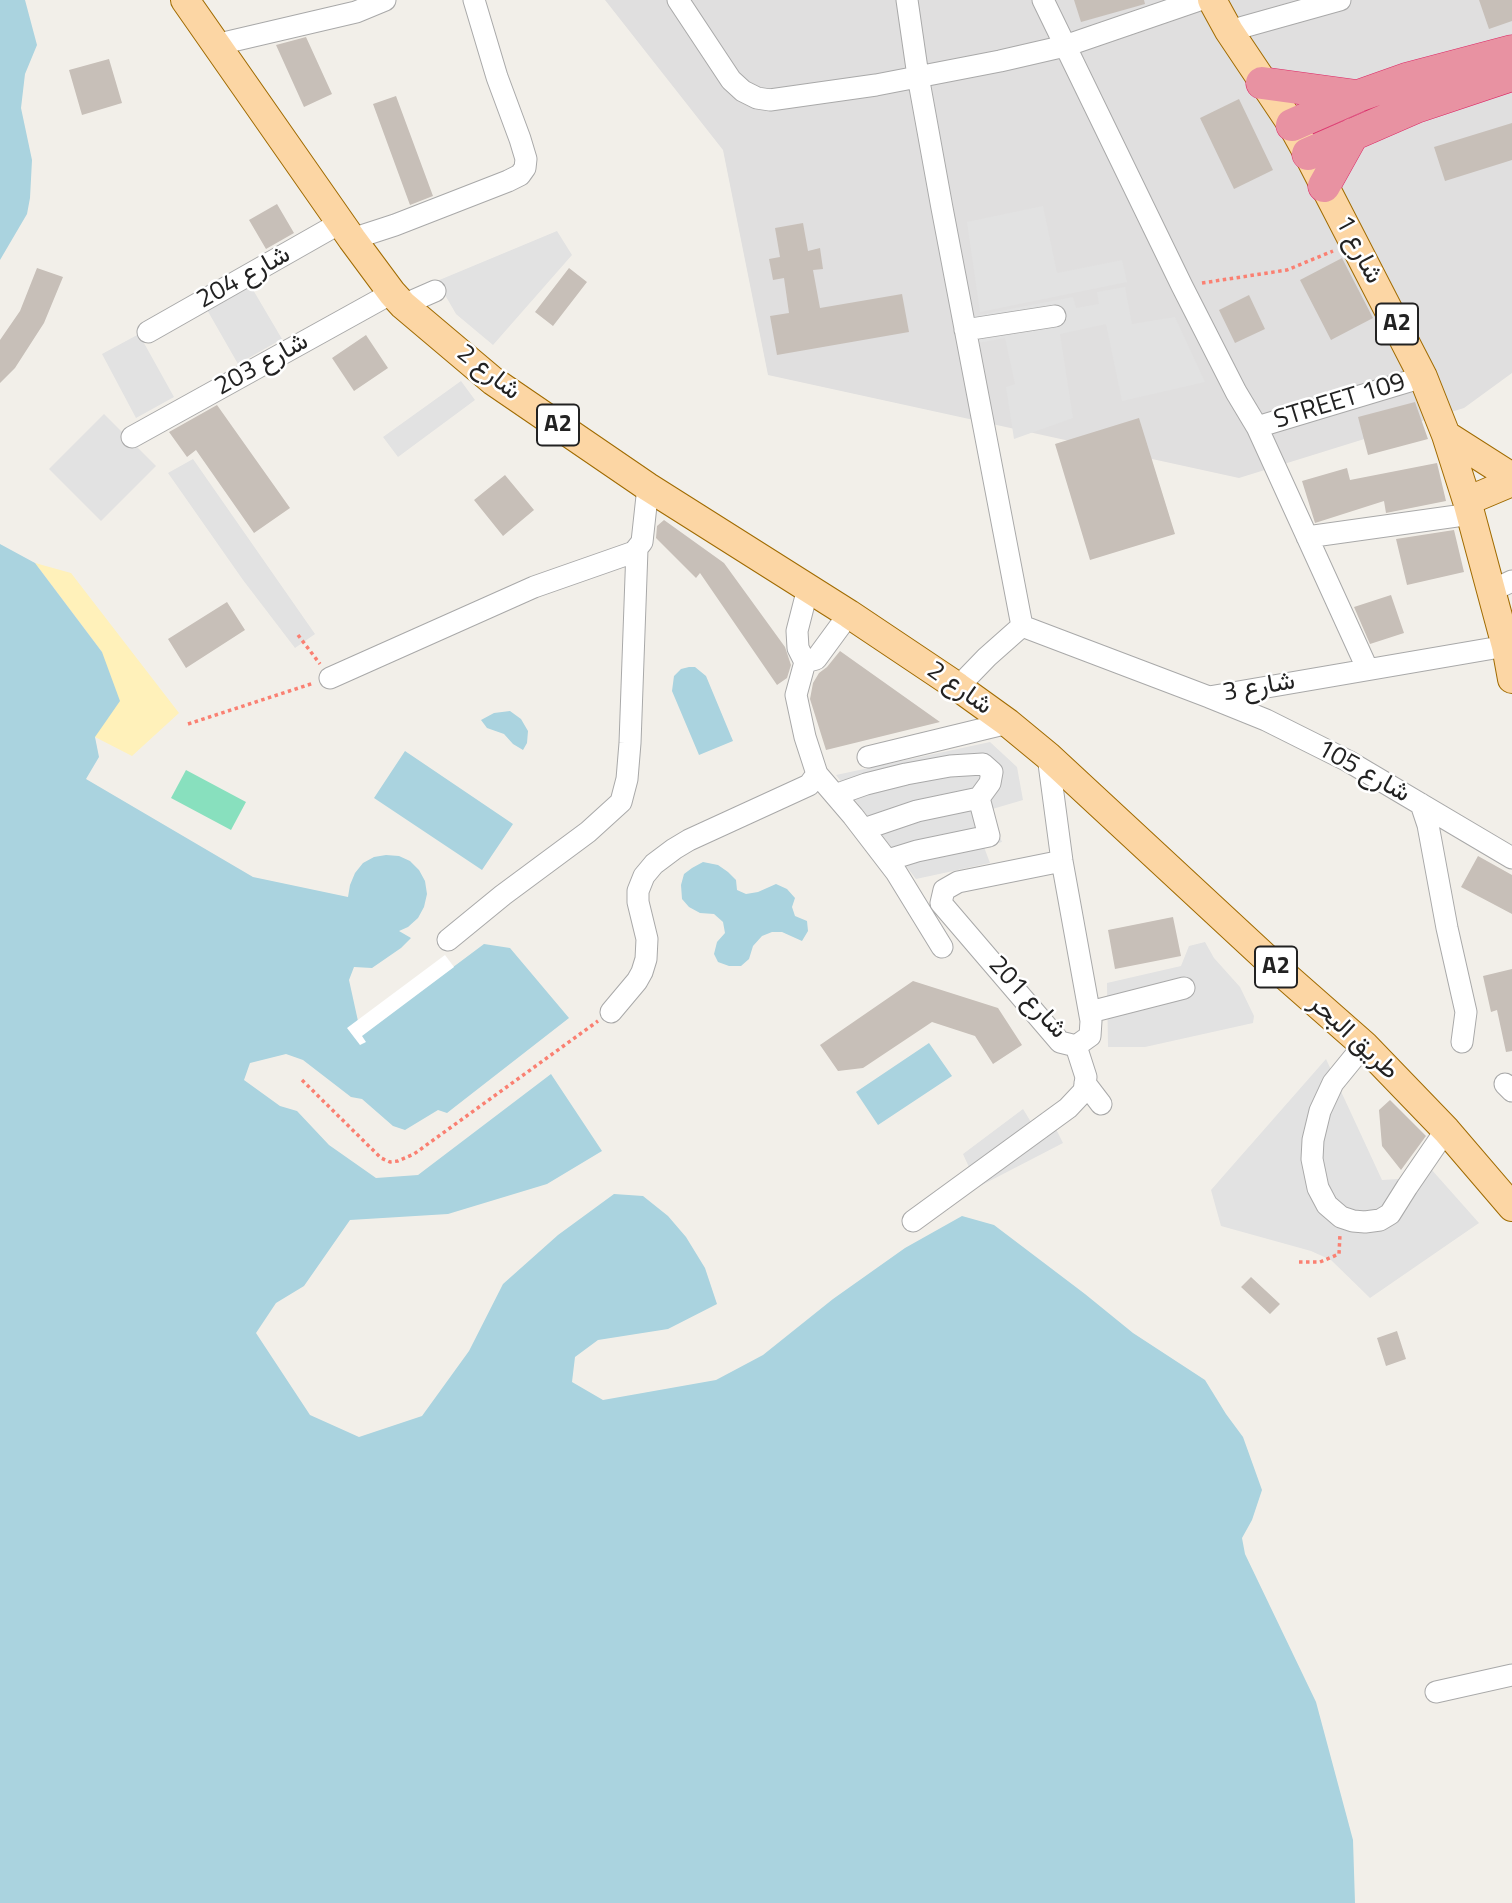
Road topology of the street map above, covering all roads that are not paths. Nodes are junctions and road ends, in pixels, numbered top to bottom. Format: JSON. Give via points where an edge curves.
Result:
{"nodes":[{"id":1,"x":385,"y":0,"type":"edge"},
{"id":2,"x":474,"y":0,"type":"edge"},
{"id":3,"x":678,"y":0,"type":"edge"},
{"id":4,"x":907,"y":0,"type":"edge"},
{"id":5,"x":1043,"y":0,"type":"edge"},
{"id":6,"x":1199,"y":0,"type":"edge"},
{"id":7,"x":1212,"y":0,"type":"edge"},
{"id":8,"x":1340,"y":0,"type":"edge"},
{"id":9,"x":184,"y":2,"type":"edge"},
{"id":10,"x":354,"y":6,"type":"edge"},
{"id":11,"x":1229,"y":31,"type":"junction"},
{"id":12,"x":215,"y":45,"type":"junction"},
{"id":13,"x":1065,"y":46,"type":"junction"},
{"id":14,"x":1512,"y":51,"type":"edge"},
{"id":15,"x":1512,"y":75,"type":"edge"},
{"id":16,"x":918,"y":76,"type":"junction"},
{"id":17,"x":1262,"y":83,"type":"junction"},
{"id":18,"x":1411,"y":93,"type":"junction"},
{"id":19,"x":1358,"y":96,"type":"junction"},
{"id":20,"x":1292,"y":125,"type":"junction"},
{"id":21,"x":1353,"y":134,"type":"junction"},
{"id":22,"x":1308,"y":154,"type":"junction"},
{"id":23,"x":1324,"y":186,"type":"junction"},
{"id":24,"x":346,"y":231,"type":"junction"},
{"id":25,"x":435,"y":291,"type":"dead end"},
{"id":26,"x":398,"y":299,"type":"junction"},
{"id":27,"x":1055,"y":316,"type":"dead end"},
{"id":28,"x":965,"y":330,"type":"junction"},
{"id":29,"x":148,"y":332,"type":"dead end"},
{"id":30,"x":1423,"y":377,"type":"junction"},
{"id":31,"x":1256,"y":427,"type":"junction"},
{"id":32,"x":1446,"y":435,"type":"junction"},
{"id":33,"x":132,"y":437,"type":"dead end"},
{"id":34,"x":1512,"y":477,"type":"edge"},
{"id":35,"x":1512,"y":482,"type":"edge"},
{"id":36,"x":648,"y":487,"type":"junction"},
{"id":37,"x":1469,"y":507,"type":"junction"},
{"id":38,"x":1307,"y":537,"type":"junction"},
{"id":39,"x":637,"y":549,"type":"junction"},
{"id":40,"x":1502,"y":586,"type":"edge"},
{"id":41,"x":808,"y":588,"type":"junction"},
{"id":42,"x":849,"y":614,"type":"junction"},
{"id":43,"x":1022,"y":626,"type":"junction"},
{"id":44,"x":1506,"y":646,"type":"junction"},
{"id":45,"x":805,"y":662,"type":"junction"},
{"id":46,"x":1367,"y":668,"type":"junction"},
{"id":47,"x":331,"y":678,"type":"road end"},
{"id":48,"x":1512,"y":679,"type":"edge"},
{"id":49,"x":958,"y":687,"type":"junction"},
{"id":50,"x":1209,"y":697,"type":"junction"},
{"id":51,"x":1028,"y":739,"type":"junction"},
{"id":52,"x":868,"y":757,"type":"dead end"},
{"id":53,"x":817,"y":774,"type":"junction"},
{"id":54,"x":835,"y":795,"type":"junction"},
{"id":55,"x":979,"y":798,"type":"junction"},
{"id":56,"x":1421,"y":804,"type":"junction"},
{"id":57,"x":864,"y":829,"type":"junction"},
{"id":58,"x":1512,"y":858,"type":"edge"},
{"id":59,"x":888,"y":860,"type":"junction"},
{"id":60,"x":1062,"y":861,"type":"junction"},
{"id":61,"x":448,"y":940,"type":"dead end"},
{"id":62,"x":942,"y":947,"type":"dead end"},
{"id":63,"x":1184,"y":988,"type":"dead end"},
{"id":64,"x":611,"y":1012,"type":"road end"},
{"id":65,"x":1090,"y":1012,"type":"junction"},
{"id":66,"x":1462,"y":1042,"type":"dead end"},
{"id":67,"x":1364,"y":1045,"type":"junction"},
{"id":68,"x":1076,"y":1046,"type":"junction"},
{"id":69,"x":1085,"y":1083,"type":"junction"},
{"id":70,"x":1101,"y":1104,"type":"dead end"},
{"id":71,"x":1446,"y":1130,"type":"junction"},
{"id":72,"x":1512,"y":1207,"type":"edge"},
{"id":73,"x":913,"y":1221,"type":"dead end"},
{"id":74,"x":1512,"y":1675,"type":"edge"},
{"id":75,"x":1436,"y":1692,"type":"dead end"}],
"edges":[{"from":1,"to":10,"type":"street"},
{"from":2,"to":24,"type":"street","name":"شارع 204","via":[[520,139],[525,168],[508,181],[395,225]]},
{"from":3,"to":16,"type":"street","via":[[732,80],[757,98],[770,100]]},
{"from":4,"to":16,"type":"street"},
{"from":5,"to":13,"type":"street"},
{"from":6,"to":13,"type":"street"},
{"from":7,"to":11,"type":"main road","name":"شارع 1","number":"A2"},
{"from":8,"to":11,"type":"street"},
{"from":9,"to":12,"type":"main road","name":"شارع 2","number":"A2"},
{"from":10,"to":12,"type":"street"},
{"from":11,"to":17,"type":"main road","name":"شارع 1","number":"A2"},
{"from":12,"to":24,"type":"main road","name":"شارع 2","number":"A2"},
{"from":13,"to":16,"type":"street"},
{"from":13,"to":31,"type":"street"},
{"from":14,"to":18,"type":"highway"},
{"from":15,"to":18,"type":"highway"},
{"from":16,"to":28,"type":"street"},
{"from":17,"to":19,"type":"highway"},
{"from":17,"to":20,"type":"main road","name":"شارع 1","number":"A2"},
{"from":18,"to":19,"type":"highway"},
{"from":18,"to":21,"type":"highway"},
{"from":19,"to":20,"type":"highway"},
{"from":20,"to":22,"type":"main road","name":"شارع 1","number":"A2"},
{"from":21,"to":22,"type":"highway"},
{"from":21,"to":23,"type":"highway"},
{"from":22,"to":23,"type":"main road","name":"شارع 1","number":"A2"},
{"from":23,"to":30,"type":"main road","name":"شارع 1","number":"A2"},
{"from":24,"to":26,"type":"main road","name":"شارع 2","number":"A2"},
{"from":24,"to":29,"type":"street","name":"شارع 204"},
{"from":25,"to":26,"type":"street","name":"شارع 203"},
{"from":26,"to":33,"type":"street","name":"شارع 203"},
{"from":26,"to":36,"type":"main road","name":"شارع 2","number":"A2","via":[[493,381]]},
{"from":27,"to":28,"type":"street"},
{"from":28,"to":43,"type":"street"},
{"from":30,"to":31,"type":"street","name":"STREET 109"},
{"from":30,"to":32,"type":"main road","name":"شارع 1","number":"A2"},
{"from":31,"to":38,"type":"street"},
{"from":32,"to":34,"type":"main road"},
{"from":32,"to":37,"type":"main road","name":"شارع 1","number":"A2"},
{"from":35,"to":37,"type":"main road"},
{"from":36,"to":39,"type":"street","via":[[642,542]]},
{"from":36,"to":41,"type":"main road","name":"شارع 2","number":"A2"},
{"from":37,"to":38,"type":"street"},
{"from":37,"to":40,"type":"main road","name":"شارع 1","number":"A2"},
{"from":38,"to":46,"type":"street"},
{"from":39,"to":47,"type":"street","via":[[534,587]]},
{"from":39,"to":61,"type":"street","via":[[630,743],[621,802]]},
{"from":40,"to":44,"type":"main road","name":"شارع 1","number":"A2"},
{"from":41,"to":42,"type":"main road","name":"شارع 2","number":"A2"},
{"from":41,"to":45,"type":"street","via":[[797,631]]},
{"from":42,"to":45,"type":"street","via":[[816,659]]},
{"from":42,"to":49,"type":"main road","name":"شارع 2","number":"A2"},
{"from":43,"to":49,"type":"street"},
{"from":43,"to":50,"type":"street","name":"شارع 3"},
{"from":44,"to":46,"type":"street","name":"شارع 3"},
{"from":44,"to":48,"type":"main road","name":"شارع 1","number":"A2"},
{"from":45,"to":53,"type":"street","via":[[796,695]]},
{"from":46,"to":50,"type":"street","name":"شارع 3"},
{"from":49,"to":51,"type":"main road","name":"شارع 2","number":"A2"},
{"from":50,"to":56,"type":"street","name":"شارع 105","via":[[1348,761]]},
{"from":51,"to":52,"type":"street"},
{"from":51,"to":60,"type":"street","name":"شارع 201"},
{"from":51,"to":67,"type":"main road","name":"طريق البحر","number":"A2"},
{"from":53,"to":54,"type":"street"},
{"from":53,"to":64,"type":"street","via":[[809,785],[689,840],[654,864],[638,891],[646,959],[637,981]]},
{"from":54,"to":55,"type":"street","via":[[906,774],[983,764],[992,772]]},
{"from":54,"to":57,"type":"street"},
{"from":55,"to":57,"type":"street","via":[[917,811]]},
{"from":55,"to":59,"type":"street","via":[[989,836]]},
{"from":56,"to":58,"type":"street","name":"شارع 105"},
{"from":56,"to":66,"type":"street","via":[[1466,1013]]},
{"from":57,"to":59,"type":"street"},
{"from":59,"to":62,"type":"street"},
{"from":60,"to":65,"type":"street","name":"شارع 201"},
{"from":60,"to":68,"type":"street","name":"شارع 201","via":[[958,882],[944,890],[942,903],[1060,1042]]},
{"from":63,"to":65,"type":"street"},
{"from":65,"to":68,"type":"street","name":"شارع 201","via":[[1090,1036]]},
{"from":67,"to":71,"type":"main road","name":"طريق البحر","number":"A2"},
{"from":67,"to":71,"type":"street","via":[[1333,1083],[1313,1140],[1318,1188],[1327,1205],[1353,1221],[1380,1220],[1390,1214]]},
{"from":68,"to":69,"type":"street"},
{"from":69,"to":70,"type":"street"},
{"from":69,"to":73,"type":"street","via":[[1084,1091],[1068,1108]]},
{"from":71,"to":72,"type":"main road","name":"طريق البحر","number":"A2"},
{"from":74,"to":75,"type":"street"}]}
